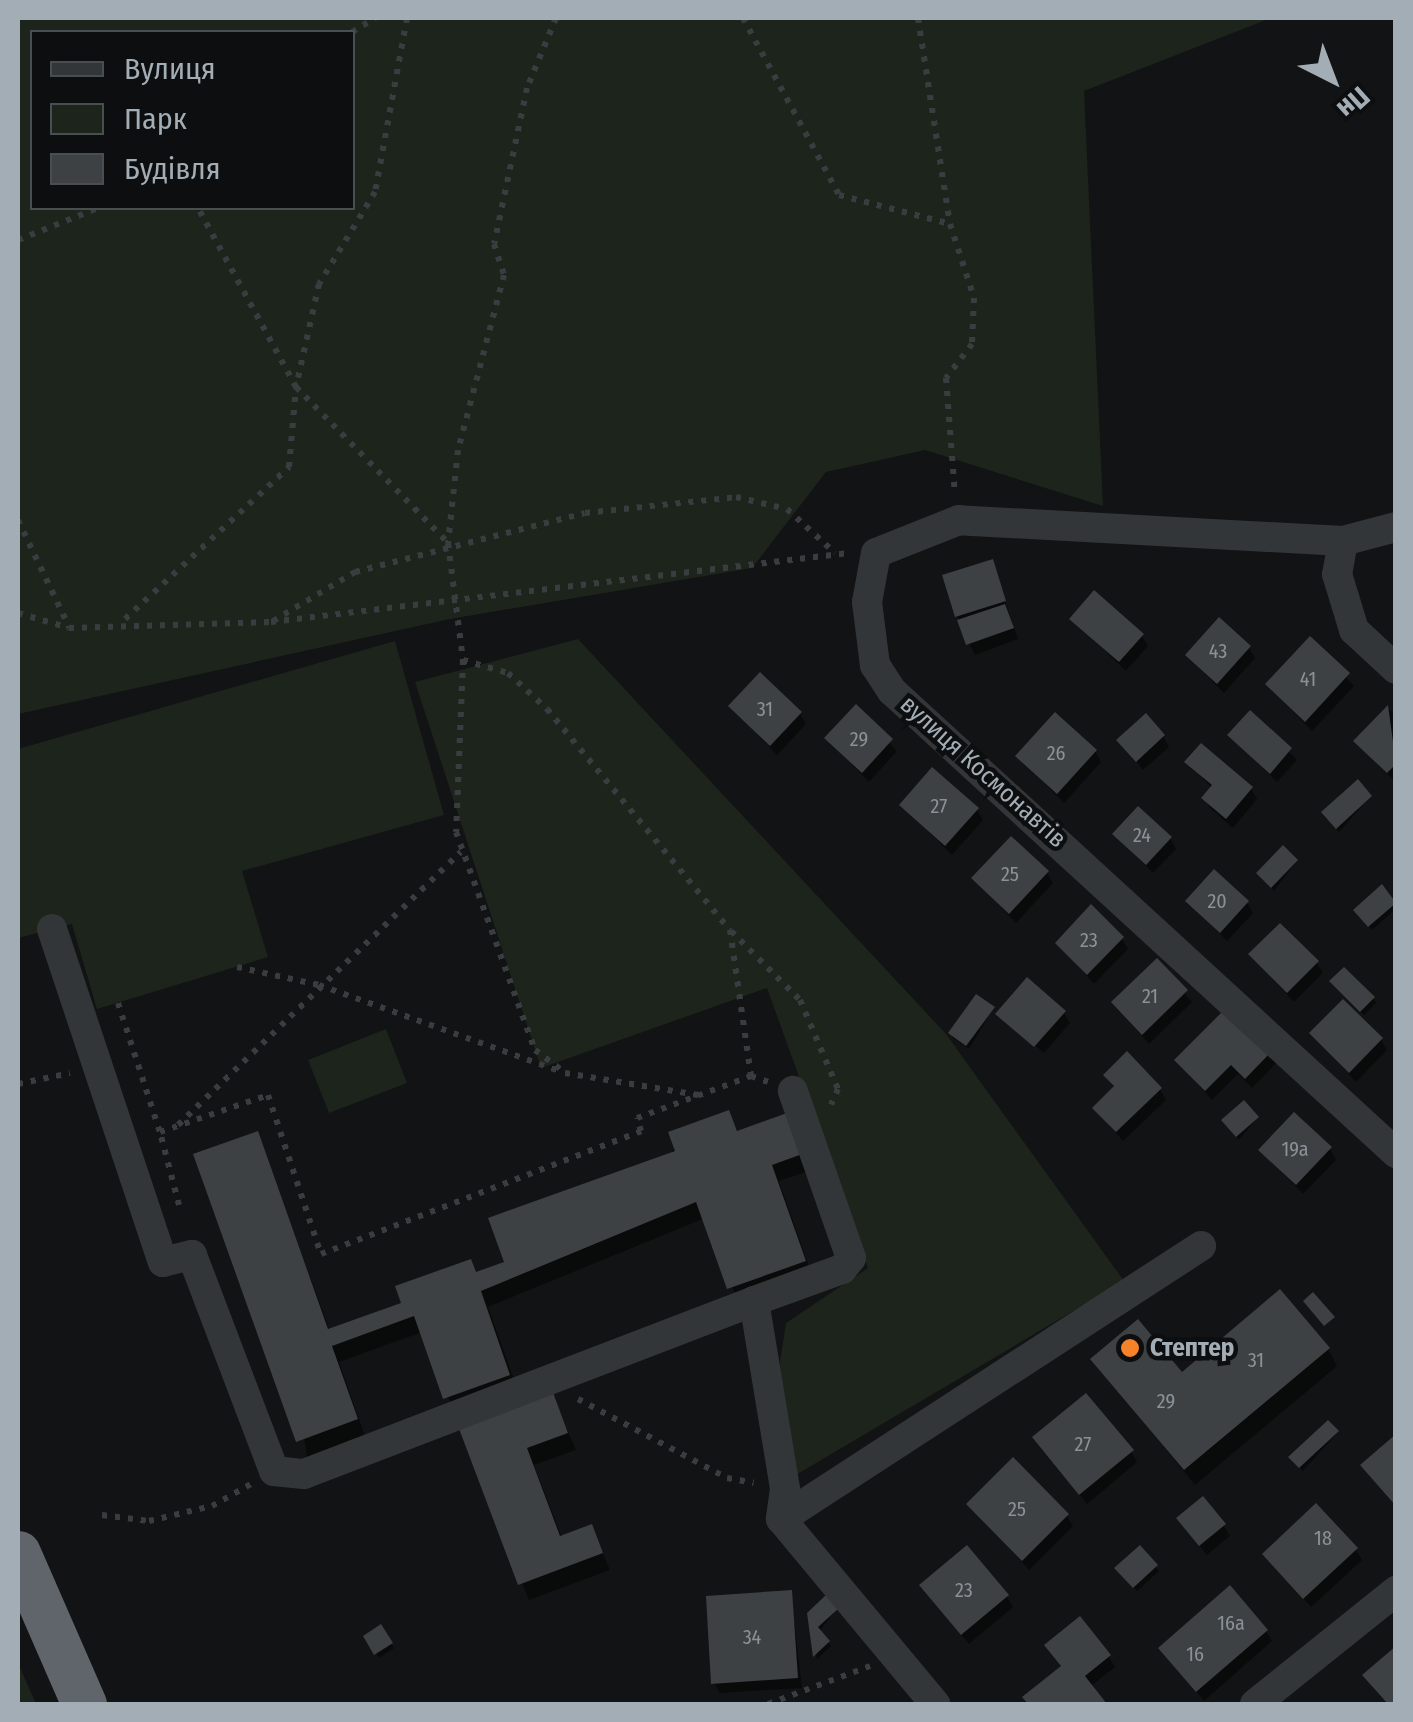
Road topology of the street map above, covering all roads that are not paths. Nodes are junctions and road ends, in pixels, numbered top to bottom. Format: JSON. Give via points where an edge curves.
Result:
{"nodes":[{"id":1,"x":1396,"y":526,"type":"edge"},
{"id":2,"x":1343,"y":541,"type":"junction"},
{"id":3,"x":1396,"y":669,"type":"edge"},
{"id":4,"x":52,"y":929,"type":"dead end"},
{"id":5,"x":793,"y":1091,"type":"road end"},
{"id":6,"x":1396,"y":1152,"type":"edge"},
{"id":7,"x":1201,"y":1246,"type":"dead end"},
{"id":8,"x":754,"y":1302,"type":"junction"},
{"id":9,"x":781,"y":1519,"type":"junction"},
{"id":10,"x":18,"y":1553,"type":"edge"},
{"id":11,"x":1396,"y":1591,"type":"edge"},
{"id":12,"x":84,"y":1704,"type":"edge"},
{"id":13,"x":935,"y":1704,"type":"edge"},
{"id":14,"x":1255,"y":1704,"type":"edge"}],
"edges":[{"from":1,"to":2,"type":"street"},
{"from":2,"to":3,"type":"street","via":[[1343,611]]},
{"from":2,"to":6,"type":"street","name":"вулиця Космонавтів","via":[[959,520],[876,553],[867,602],[882,680]]},
{"from":4,"to":8,"type":"street","via":[[163,1262],[192,1255],[274,1470],[304,1474]]},
{"from":5,"to":8,"type":"street","via":[[851,1258],[842,1270]]},
{"from":7,"to":9,"type":"street"},
{"from":8,"to":9,"type":"street","via":[[785,1489]]},
{"from":9,"to":13,"type":"street"},
{"from":10,"to":12,"type":"highway"},
{"from":11,"to":14,"type":"street"}]}
